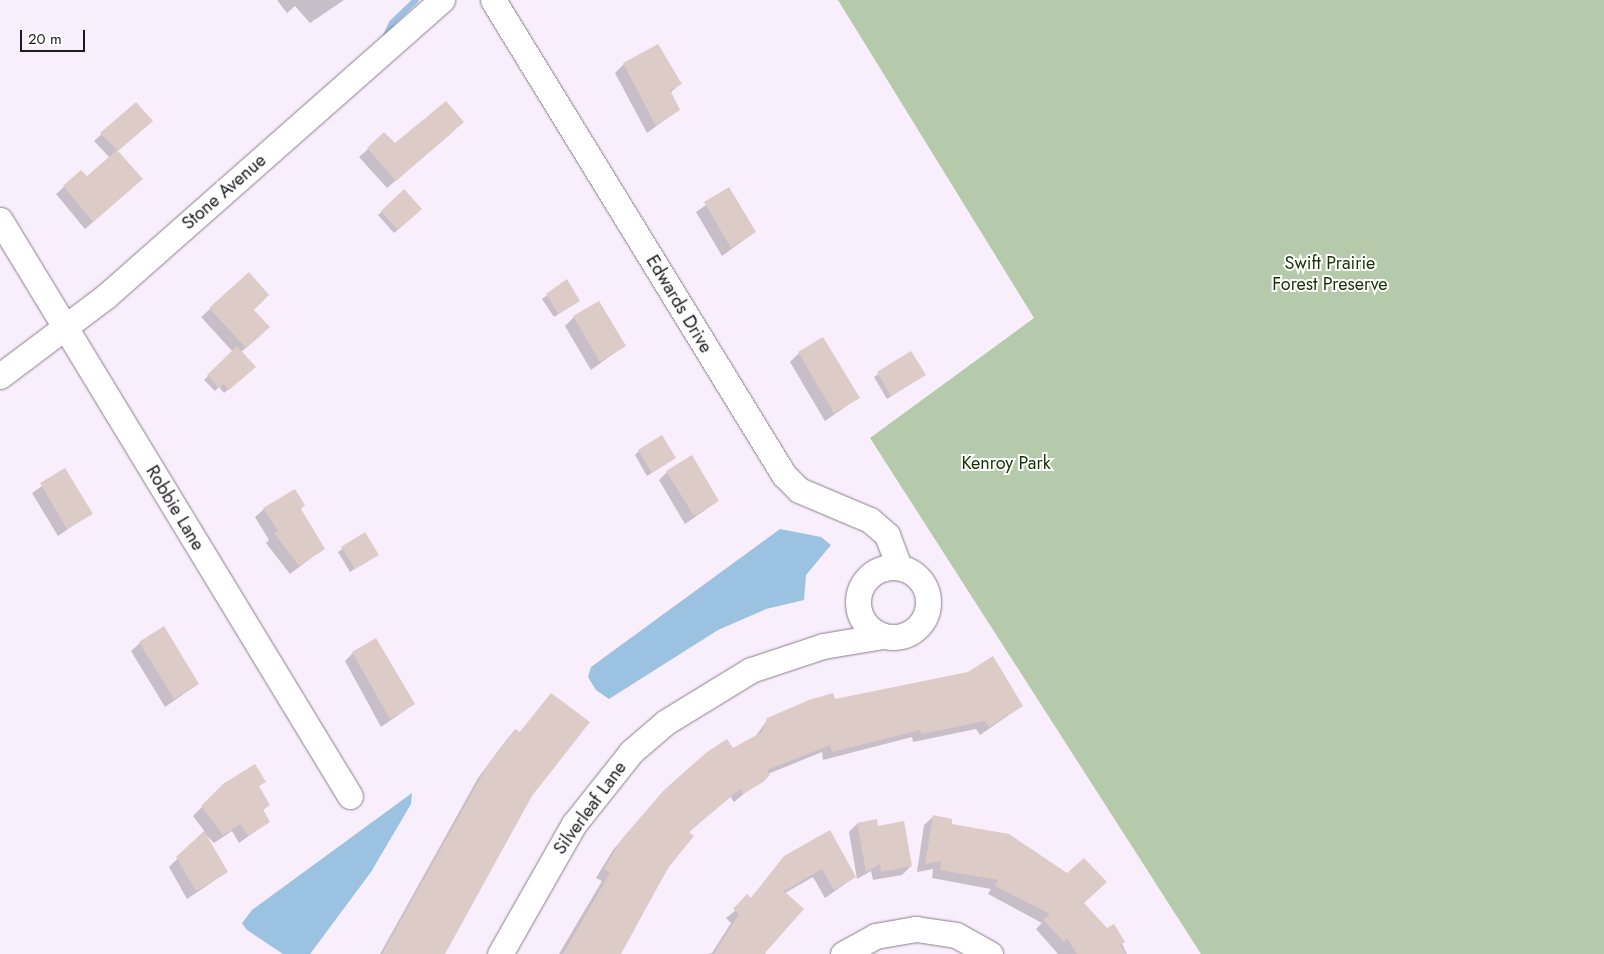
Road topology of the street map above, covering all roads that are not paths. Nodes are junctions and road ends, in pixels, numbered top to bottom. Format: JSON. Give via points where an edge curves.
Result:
{"nodes":[{"id":1,"x":442,"y":0,"type":"edge"},
{"id":2,"x":493,"y":0,"type":"edge"},
{"id":3,"x":0,"y":220,"type":"edge"},
{"id":4,"x":66,"y":329,"type":"junction"},
{"id":5,"x":0,"y":376,"type":"edge"},
{"id":6,"x":898,"y":567,"type":"junction"},
{"id":7,"x":883,"y":636,"type":"junction"},
{"id":8,"x":350,"y":796,"type":"dead end"},
{"id":9,"x":500,"y":954,"type":"edge"},
{"id":10,"x":843,"y":954,"type":"edge"},
{"id":11,"x":990,"y":954,"type":"edge"}],
"edges":[{"from":1,"to":4,"type":"street","name":"Stone Avenue"},
{"from":2,"to":6,"type":"street","name":"Edwards Drive","via":[[784,475],[799,490],[870,520],[887,535]]},
{"from":3,"to":4,"type":"street","name":"Robbie Lane"},
{"from":4,"to":5,"type":"street","name":"Stone Avenue"},
{"from":4,"to":8,"type":"street","name":"Robbie Lane"},
{"from":6,"to":7,"type":"street","via":[[876,570],[859,592],[862,619]]},
{"from":6,"to":7,"type":"street","name":"Silverleaf Lane","via":[[916,574],[925,584],[928,612],[910,633]]},
{"from":7,"to":9,"type":"street","name":"Silverleaf Lane","via":[[823,646],[751,670],[666,722],[631,752],[574,824]]},
{"from":10,"to":11,"type":"street","via":[[875,936],[916,929],[956,935]]}]}
